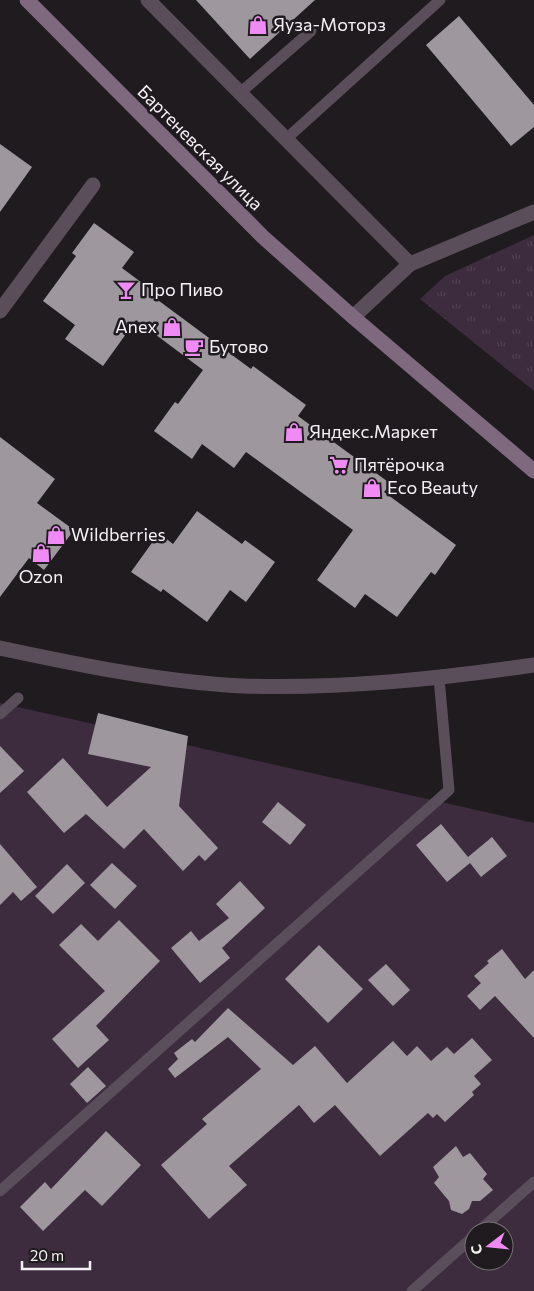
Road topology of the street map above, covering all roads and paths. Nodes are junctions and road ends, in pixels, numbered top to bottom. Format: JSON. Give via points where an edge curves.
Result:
{"nodes":[{"id":1,"x":27,"y":0,"type":"edge"},
{"id":2,"x":148,"y":0,"type":"edge"},
{"id":3,"x":440,"y":0,"type":"edge"},
{"id":4,"x":311,"y":31,"type":"dead end"},
{"id":5,"x":240,"y":93,"type":"junction"},
{"id":6,"x":285,"y":140,"type":"junction"},
{"id":7,"x":93,"y":184,"type":"dead end"},
{"id":8,"x":534,"y":212,"type":"edge"},
{"id":9,"x":410,"y":264,"type":"junction"},
{"id":10,"x":0,"y":311,"type":"edge"},
{"id":11,"x":352,"y":317,"type":"junction"},
{"id":12,"x":534,"y":471,"type":"edge"},
{"id":13,"x":0,"y":648,"type":"edge"},
{"id":14,"x":534,"y":666,"type":"edge"},
{"id":15,"x":439,"y":678,"type":"junction"},
{"id":16,"x":18,"y":698,"type":"dead end"},
{"id":17,"x":0,"y":714,"type":"edge"},
{"id":18,"x":534,"y":1182,"type":"edge"},
{"id":19,"x":0,"y":1191,"type":"edge"},
{"id":20,"x":490,"y":1221,"type":"edge"},
{"id":21,"x":464,"y":1245,"type":"edge"},
{"id":22,"x":412,"y":1291,"type":"edge"}],
"edges":[{"from":1,"to":11,"type":"main road","name":"Бартеневская улица","via":[[263,237]]},
{"from":2,"to":5,"type":"street"},
{"from":3,"to":6,"type":"lane"},
{"from":4,"to":5,"type":"lane"},
{"from":5,"to":6,"type":"street"},
{"from":6,"to":9,"type":"street"},
{"from":7,"to":10,"type":"street"},
{"from":8,"to":9,"type":"street"},
{"from":9,"to":11,"type":"street"},
{"from":11,"to":12,"type":"main road","name":"Бартеневская улица"},
{"from":13,"to":15,"type":"street","via":[[188,682],[243,686],[352,685]]},
{"from":14,"to":15,"type":"street"},
{"from":15,"to":19,"type":"lane","via":[[449,790]]},
{"from":16,"to":17,"type":"lane"},
{"from":18,"to":20,"type":"lane"},
{"from":21,"to":22,"type":"lane"}]}
